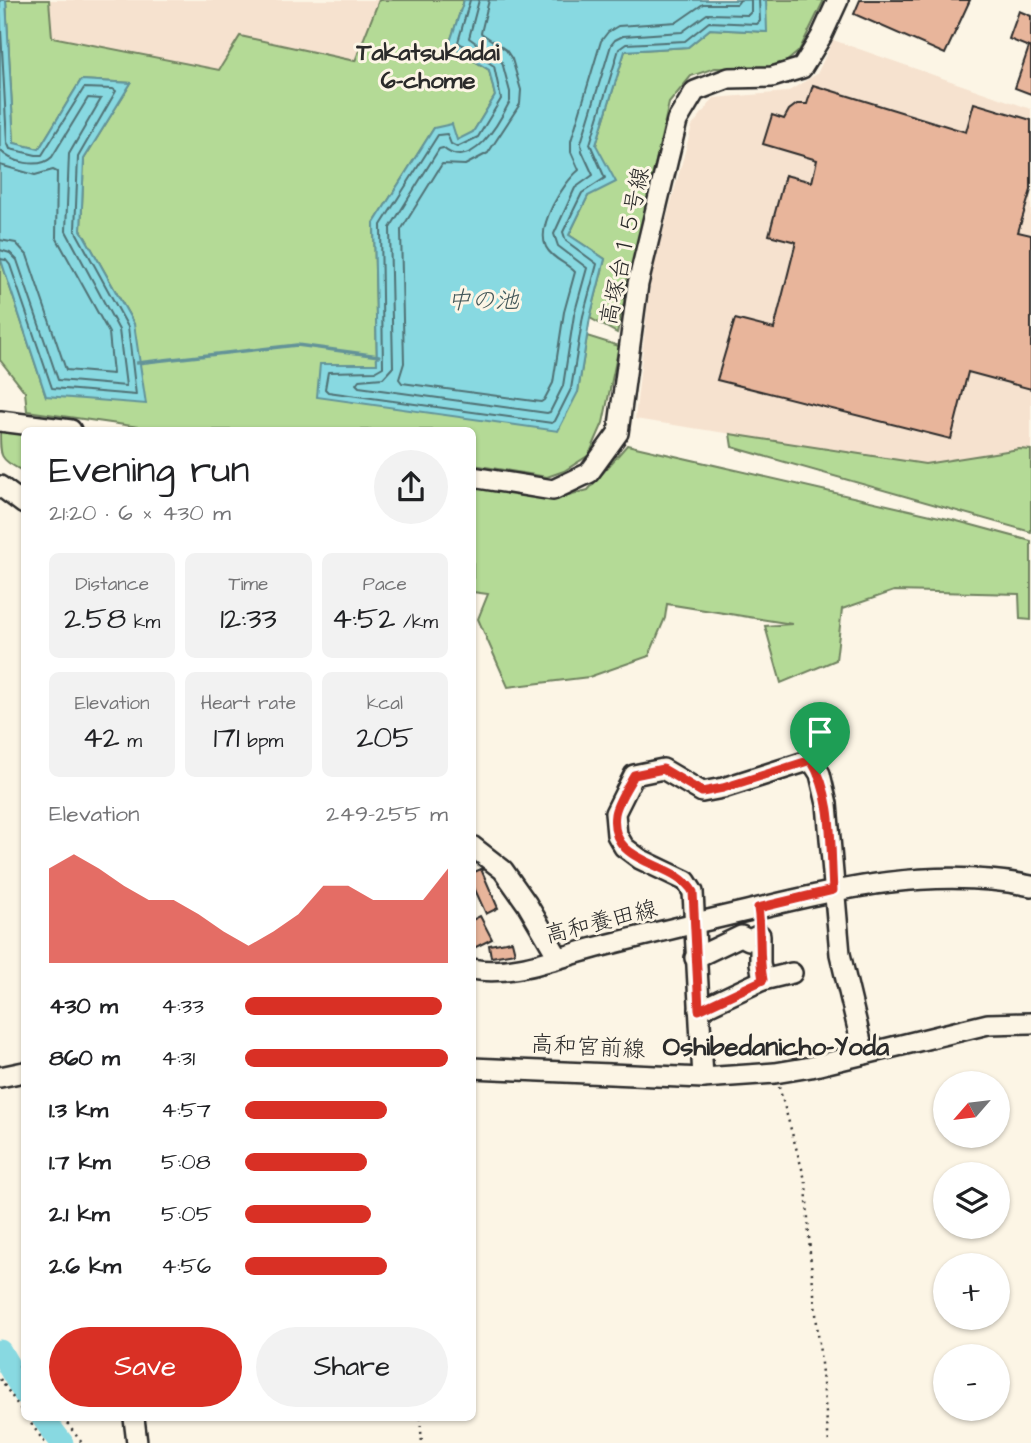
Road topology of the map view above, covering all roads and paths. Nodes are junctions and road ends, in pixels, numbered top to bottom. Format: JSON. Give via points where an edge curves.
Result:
{"nodes":[{"id":1,"x":838,"y":0,"type":"edge"},
{"id":2,"x":0,"y":421,"type":"edge"},
{"id":3,"x":47,"y":427,"type":"edge"},
{"id":4,"x":476,"y":478,"type":"edge"},
{"id":5,"x":0,"y":486,"type":"edge"},
{"id":6,"x":21,"y":502,"type":"edge"},
{"id":7,"x":476,"y":849,"type":"edge"},
{"id":8,"x":1031,"y":886,"type":"edge"},
{"id":9,"x":833,"y":890,"type":"junction"},
{"id":10,"x":758,"y":908,"type":"junction"},
{"id":11,"x":693,"y":924,"type":"junction"},
{"id":12,"x":754,"y":937,"type":"junction"},
{"id":13,"x":558,"y":957,"type":"junction"},
{"id":14,"x":695,"y":958,"type":"junction"},
{"id":15,"x":476,"y":970,"type":"edge"},
{"id":16,"x":792,"y":973,"type":"dead end"},
{"id":17,"x":763,"y":980,"type":"junction"},
{"id":18,"x":699,"y":1010,"type":"junction"},
{"id":19,"x":1031,"y":1023,"type":"edge"},
{"id":20,"x":864,"y":1054,"type":"junction"},
{"id":21,"x":476,"y":1068,"type":"edge"},
{"id":22,"x":21,"y":1073,"type":"edge"},
{"id":23,"x":775,"y":1073,"type":"junction"},
{"id":24,"x":0,"y":1077,"type":"edge"},
{"id":25,"x":703,"y":1078,"type":"junction"},
{"id":26,"x":19,"y":1366,"type":"dead end"},
{"id":27,"x":21,"y":1368,"type":"edge"},
{"id":28,"x":0,"y":1379,"type":"edge"},
{"id":29,"x":21,"y":1409,"type":"edge"},
{"id":30,"x":30,"y":1421,"type":"edge"},
{"id":31,"x":65,"y":1421,"type":"edge"},
{"id":32,"x":134,"y":1421,"type":"edge"},
{"id":33,"x":420,"y":1421,"type":"edge"},
{"id":34,"x":45,"y":1443,"type":"edge"},
{"id":35,"x":82,"y":1443,"type":"edge"},
{"id":36,"x":137,"y":1443,"type":"edge"},
{"id":37,"x":422,"y":1443,"type":"edge"},
{"id":38,"x":829,"y":1443,"type":"edge"}],
"edges":[{"from":1,"to":4,"type":"street","name":"高塚台１５号線","via":[[802,68],[772,78],[729,78],[695,91],[677,121],[638,284],[618,433],[589,473],[553,490]]},
{"from":2,"to":3,"type":"street"},
{"from":5,"to":6,"type":"street"},
{"from":7,"to":13,"type":"street","via":[[503,870]]},
{"from":8,"to":9,"type":"street","name":"高和養田線","via":[[1004,880],[918,878]]},
{"from":9,"to":10,"type":"street","name":"高和養田線"},
{"from":9,"to":11,"type":"street","via":[[827,804],[820,774],[811,760],[702,792],[663,769],[634,775],[615,813],[617,835],[640,859],[686,881],[693,892]]},
{"from":9,"to":20,"type":"street","via":[[840,954]]},
{"from":10,"to":11,"type":"street","name":"高和養田線"},
{"from":10,"to":12,"type":"street","via":[[762,929]]},
{"from":11,"to":13,"type":"street","name":"高和養田線"},
{"from":11,"to":14,"type":"street"},
{"from":12,"to":14,"type":"street","via":[[732,938]]},
{"from":12,"to":17,"type":"street"},
{"from":13,"to":15,"type":"street","name":"高和養田線","via":[[508,972]]},
{"from":14,"to":18,"type":"street"},
{"from":16,"to":17,"type":"street"},
{"from":17,"to":18,"type":"street"},
{"from":18,"to":25,"type":"street"},
{"from":19,"to":20,"type":"street","name":"高和宮前線","via":[[988,1024]]},
{"from":20,"to":23,"type":"street","name":"高和宮前線"},
{"from":21,"to":25,"type":"street","name":"高和宮前線"},
{"from":22,"to":24,"type":"street"},
{"from":23,"to":25,"type":"street","name":"高和宮前線"},
{"from":23,"to":38,"type":"path","via":[[806,1183]]},
{"from":26,"to":27,"type":"path"},
{"from":28,"to":29,"type":"path"},
{"from":30,"to":34,"type":"path"},
{"from":31,"to":35,"type":"path"},
{"from":32,"to":36,"type":"street"},
{"from":33,"to":37,"type":"path"}]}
